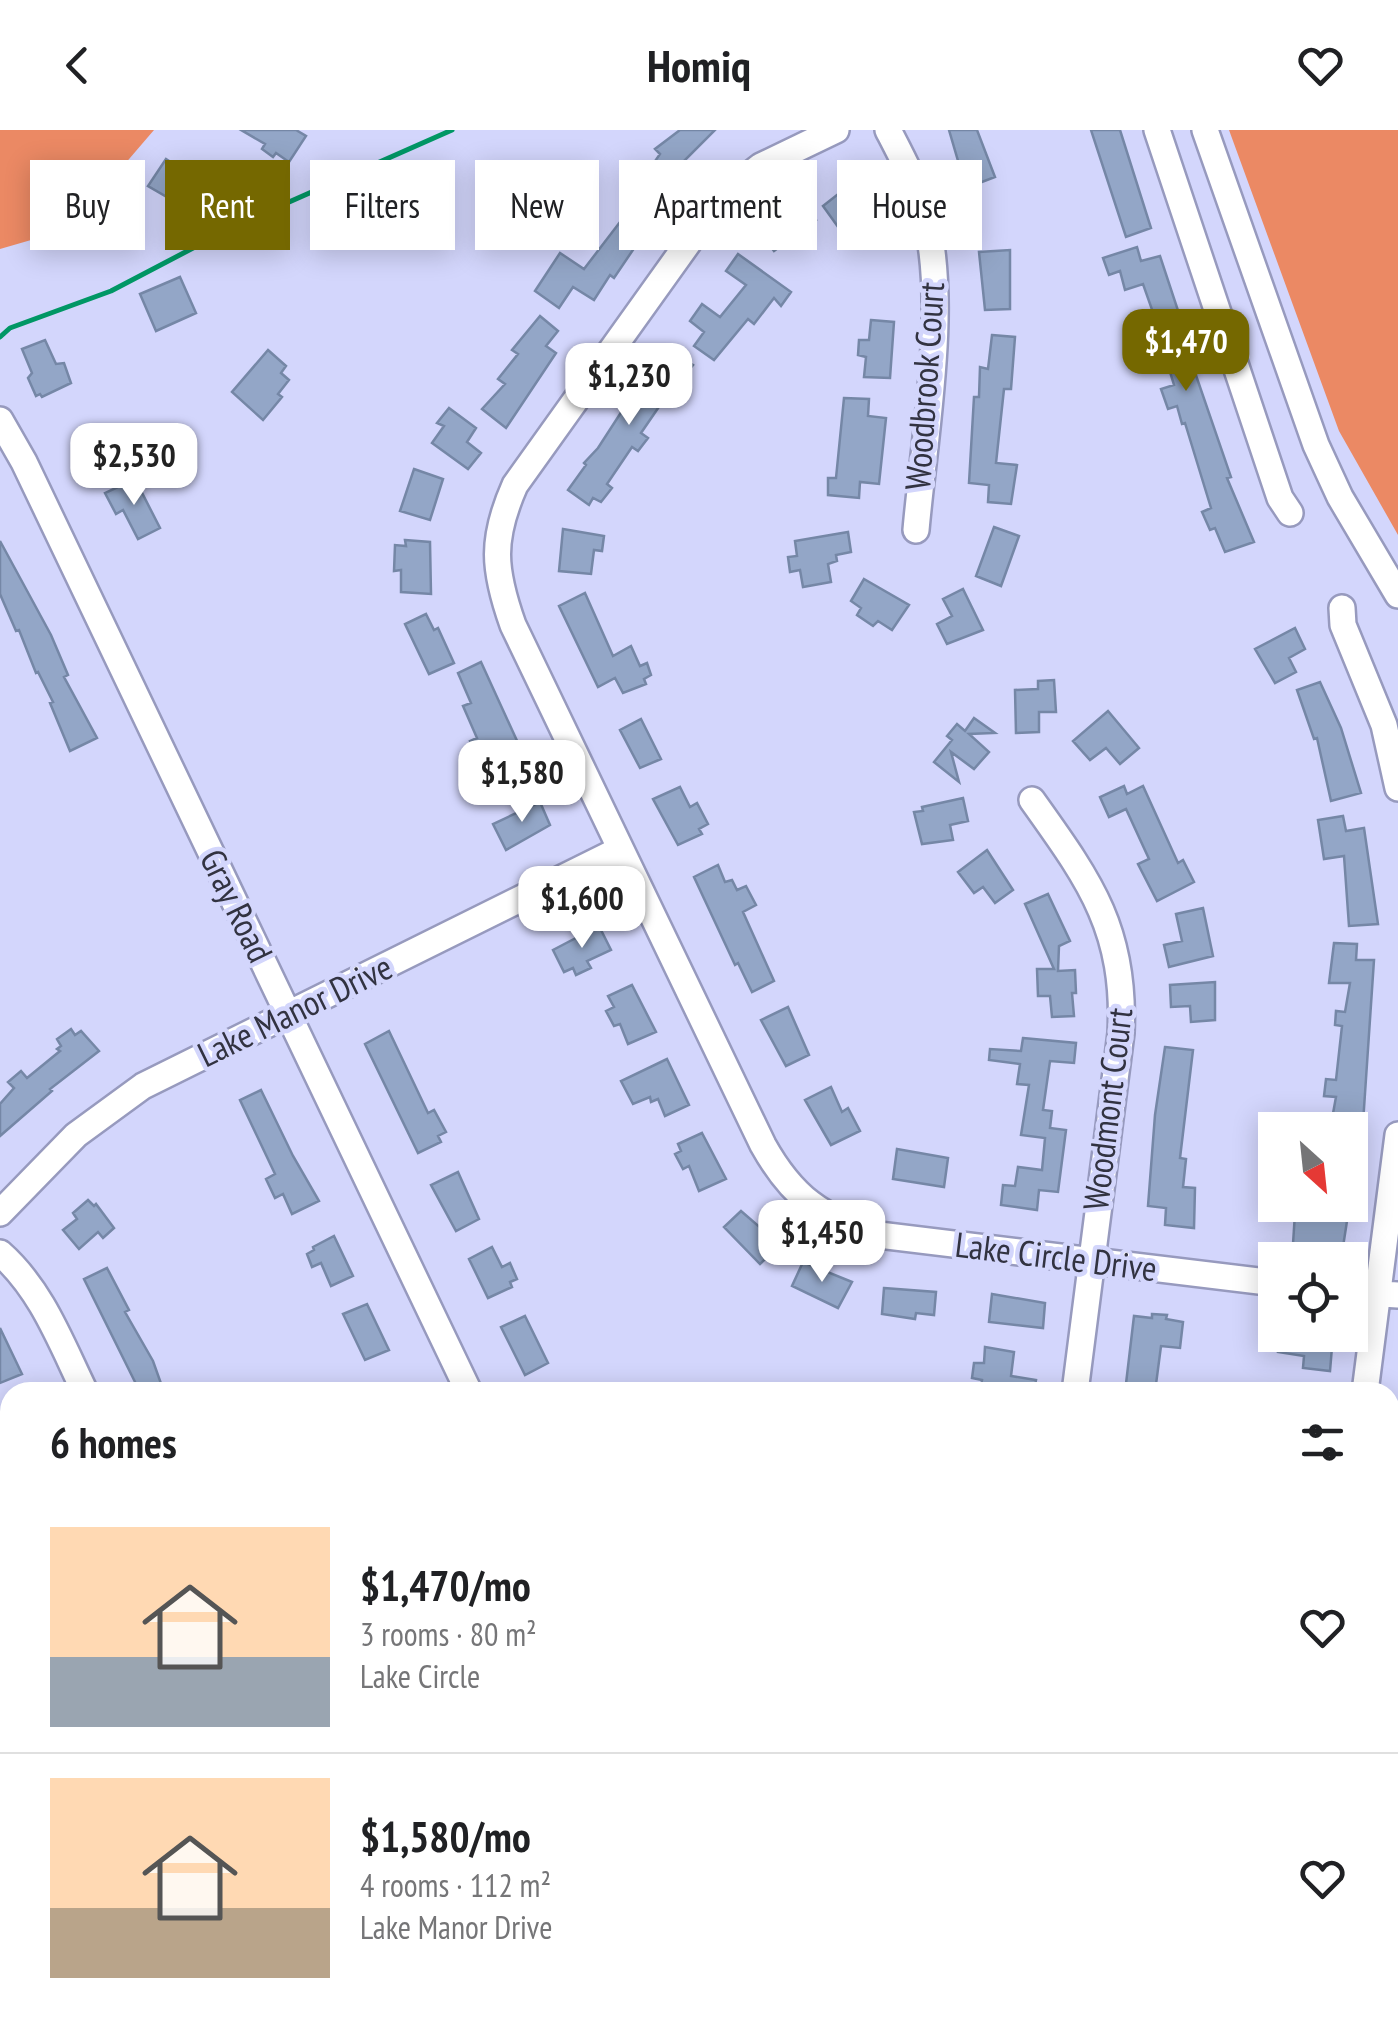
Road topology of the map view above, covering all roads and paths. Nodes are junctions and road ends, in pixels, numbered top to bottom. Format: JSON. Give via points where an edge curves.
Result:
{"nodes":[{"id":1,"x":836,"y":130,"type":"edge"},
{"id":2,"x":888,"y":130,"type":"edge"},
{"id":3,"x":1157,"y":130,"type":"edge"},
{"id":4,"x":1205,"y":130,"type":"edge"},
{"id":5,"x":0,"y":420,"type":"edge"},
{"id":6,"x":1290,"y":512,"type":"dead end"},
{"id":7,"x":916,"y":530,"type":"dead end"},
{"id":8,"x":1398,"y":595,"type":"edge"},
{"id":9,"x":1342,"y":608,"type":"dead end"},
{"id":10,"x":1398,"y":788,"type":"edge"},
{"id":11,"x":1032,"y":800,"type":"dead end"},
{"id":12,"x":619,"y":850,"type":"junction"},
{"id":13,"x":288,"y":1014,"type":"junction"},
{"id":14,"x":1398,"y":1135,"type":"edge"},
{"id":15,"x":0,"y":1213,"type":"edge"},
{"id":16,"x":0,"y":1252,"type":"edge"},
{"id":17,"x":1090,"y":1261,"type":"junction"},
{"id":18,"x":1258,"y":1281,"type":"edge"},
{"id":19,"x":1388,"y":1295,"type":"edge"},
{"id":20,"x":80,"y":1382,"type":"edge"},
{"id":21,"x":465,"y":1382,"type":"edge"},
{"id":22,"x":1076,"y":1382,"type":"edge"},
{"id":23,"x":1368,"y":1382,"type":"edge"}],
"edges":[{"from":1,"to":12,"type":"street","name":"Lake Circle Drive","via":[[761,166],[709,210],[515,485],[503,512],[496,554],[503,596]]},
{"from":2,"to":7,"type":"street","name":"Woodbrook Court","via":[[925,215],[934,282]]},
{"from":3,"to":6,"type":"street"},
{"from":4,"to":8,"type":"street","via":[[1316,445]]},
{"from":5,"to":13,"type":"street","name":"Gray Road"},
{"from":9,"to":10,"type":"street","via":[[1384,725]]},
{"from":11,"to":17,"type":"street","name":"Woodmont Court","via":[[1093,889],[1120,976],[1121,1033]]},
{"from":12,"to":13,"type":"street","name":"Lake Manor Drive"},
{"from":12,"to":17,"type":"street","name":"Lake Circle Drive","via":[[763,1145],[804,1199],[840,1222],[880,1235]]},
{"from":13,"to":15,"type":"street","name":"Lake Manor Drive","via":[[143,1086],[76,1135]]},
{"from":13,"to":21,"type":"street","name":"Gray Road"},
{"from":14,"to":19,"type":"street"},
{"from":16,"to":20,"type":"street","via":[[42,1303]]},
{"from":17,"to":18,"type":"street","name":"Lake Circle Drive"},
{"from":17,"to":22,"type":"street","name":"Woodmont Court"},
{"from":19,"to":23,"type":"street"}]}
